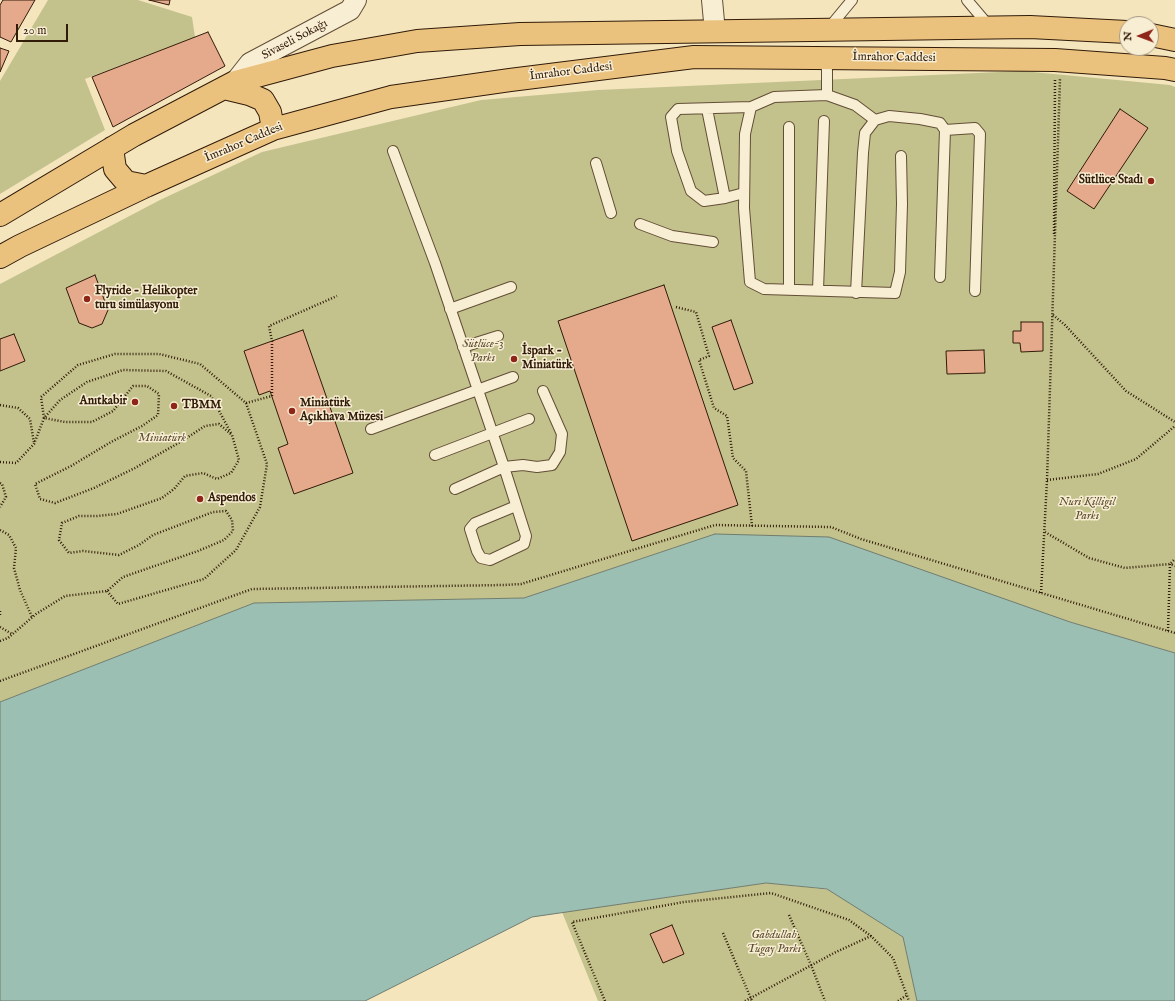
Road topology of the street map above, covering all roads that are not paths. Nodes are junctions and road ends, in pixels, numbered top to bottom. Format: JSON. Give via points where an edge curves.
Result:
{"nodes":[{"id":1,"x":356,"y":0,"type":"edge"},
{"id":2,"x":712,"y":0,"type":"edge"},
{"id":3,"x":852,"y":0,"type":"edge"},
{"id":4,"x":967,"y":0,"type":"edge"},
{"id":5,"x":990,"y":28,"type":"junction"},
{"id":6,"x":827,"y":31,"type":"junction"},
{"id":7,"x":715,"y":32,"type":"junction"},
{"id":8,"x":1119,"y":32,"type":"edge"},
{"id":9,"x":629,"y":33,"type":"junction"},
{"id":10,"x":1159,"y":37,"type":"edge"},
{"id":11,"x":1175,"y":40,"type":"edge"},
{"id":12,"x":826,"y":58,"type":"junction"},
{"id":13,"x":634,"y":65,"type":"junction"},
{"id":14,"x":1175,"y":70,"type":"edge"},
{"id":15,"x":230,"y":85,"type":"junction"},
{"id":16,"x":827,"y":96,"type":"junction"},
{"id":17,"x":751,"y":107,"type":"junction"},
{"id":18,"x":707,"y":109,"type":"junction"},
{"id":19,"x":875,"y":120,"type":"junction"},
{"id":20,"x":824,"y":121,"type":"dead end"},
{"id":21,"x":789,"y":127,"type":"dead end"},
{"id":22,"x":273,"y":129,"type":"junction"},
{"id":23,"x":945,"y":130,"type":"junction"},
{"id":24,"x":112,"y":148,"type":"junction"},
{"id":25,"x":393,"y":151,"type":"dead end"},
{"id":26,"x":901,"y":156,"type":"dead end"},
{"id":27,"x":596,"y":163,"type":"dead end"},
{"id":28,"x":146,"y":186,"type":"junction"},
{"id":29,"x":744,"y":193,"type":"junction"},
{"id":30,"x":725,"y":198,"type":"junction"},
{"id":31,"x":611,"y":213,"type":"dead end"},
{"id":32,"x":0,"y":214,"type":"edge"},
{"id":33,"x":640,"y":224,"type":"dead end"},
{"id":34,"x":713,"y":242,"type":"dead end"},
{"id":35,"x":0,"y":257,"type":"edge"},
{"id":36,"x":940,"y":277,"type":"dead end"},
{"id":37,"x":511,"y":287,"type":"dead end"},
{"id":38,"x":789,"y":289,"type":"junction"},
{"id":39,"x":818,"y":290,"type":"junction"},
{"id":40,"x":975,"y":291,"type":"dead end"},
{"id":41,"x":856,"y":293,"type":"junction"},
{"id":42,"x":450,"y":309,"type":"junction"},
{"id":43,"x":498,"y":336,"type":"dead end"},
{"id":44,"x":463,"y":347,"type":"junction"},
{"id":45,"x":513,"y":377,"type":"dead end"},
{"id":46,"x":477,"y":390,"type":"junction"},
{"id":47,"x":543,"y":391,"type":"dead end"},
{"id":48,"x":529,"y":419,"type":"dead end"},
{"id":49,"x":370,"y":429,"type":"dead end"},
{"id":50,"x":492,"y":432,"type":"junction"},
{"id":51,"x":435,"y":455,"type":"dead end"},
{"id":52,"x":504,"y":467,"type":"junction"},
{"id":53,"x":455,"y":489,"type":"dead end"},
{"id":54,"x":516,"y":506,"type":"junction"}],
"edges":[{"from":1,"to":15,"type":"street","name":"Sivaseli Sokağı","via":[[350,10],[250,63]]},
{"from":2,"to":7,"type":"street"},
{"from":3,"to":6,"type":"lane"},
{"from":4,"to":5,"type":"lane"},
{"from":5,"to":6,"type":"main road"},
{"from":5,"to":8,"type":"main road","via":[[1030,27]]},
{"from":6,"to":7,"type":"main road"},
{"from":7,"to":9,"type":"main road"},
{"from":9,"to":13,"type":"main road"},
{"from":9,"to":15,"type":"main road","via":[[520,34],[417,42],[332,56]]},
{"from":10,"to":11,"type":"main road"},
{"from":12,"to":13,"type":"main road","name":"İmrahor Caddesi","via":[[694,57]]},
{"from":12,"to":14,"type":"main road","name":"İmrahor Caddesi"},
{"from":12,"to":16,"type":"lane"},
{"from":13,"to":22,"type":"main road","name":"İmrahor Caddesi","via":[[391,97]]},
{"from":15,"to":22,"type":"main road","via":[[263,100],[270,112]]},
{"from":15,"to":24,"type":"main road"},
{"from":16,"to":17,"type":"lane","via":[[774,97]]},
{"from":16,"to":19,"type":"lane","via":[[855,105]]},
{"from":17,"to":18,"type":"lane"},
{"from":17,"to":29,"type":"lane","via":[[745,134]]},
{"from":18,"to":30,"type":"lane"},
{"from":18,"to":30,"type":"lane","via":[[678,109],[671,117],[677,151],[691,191],[704,201]]},
{"from":19,"to":23,"type":"lane","via":[[889,116],[920,118],[940,123]]},
{"from":19,"to":41,"type":"lane","via":[[865,133],[863,147]]},
{"from":20,"to":39,"type":"lane"},
{"from":21,"to":38,"type":"lane"},
{"from":22,"to":28,"type":"main road","name":"İmrahor Caddesi"},
{"from":23,"to":36,"type":"lane"},
{"from":23,"to":40,"type":"lane","via":[[975,128],[980,134]]},
{"from":24,"to":28,"type":"main road","via":[[115,169],[126,182]]},
{"from":24,"to":32,"type":"main road"},
{"from":25,"to":42,"type":"lane"},
{"from":26,"to":41,"type":"lane","via":[[900,272],[895,294]]},
{"from":27,"to":31,"type":"lane"},
{"from":28,"to":35,"type":"main road","name":"İmrahor Caddesi"},
{"from":29,"to":30,"type":"lane"},
{"from":29,"to":38,"type":"lane","via":[[750,282],[764,288]]},
{"from":33,"to":34,"type":"lane","via":[[672,236]]},
{"from":37,"to":42,"type":"lane"},
{"from":38,"to":39,"type":"lane"},
{"from":39,"to":41,"type":"lane"},
{"from":42,"to":44,"type":"lane"},
{"from":43,"to":44,"type":"lane"},
{"from":44,"to":46,"type":"lane"},
{"from":45,"to":46,"type":"lane"},
{"from":46,"to":49,"type":"lane"},
{"from":46,"to":50,"type":"lane"},
{"from":47,"to":52,"type":"lane","via":[[562,434],[560,452],[552,465]]},
{"from":48,"to":50,"type":"lane"},
{"from":50,"to":51,"type":"lane"},
{"from":50,"to":52,"type":"lane"},
{"from":52,"to":53,"type":"lane"},
{"from":52,"to":54,"type":"lane"},
{"from":54,"to":54,"type":"lane","via":[[526,536],[524,544],[490,560],[482,558],[470,530],[475,523]]}]}
